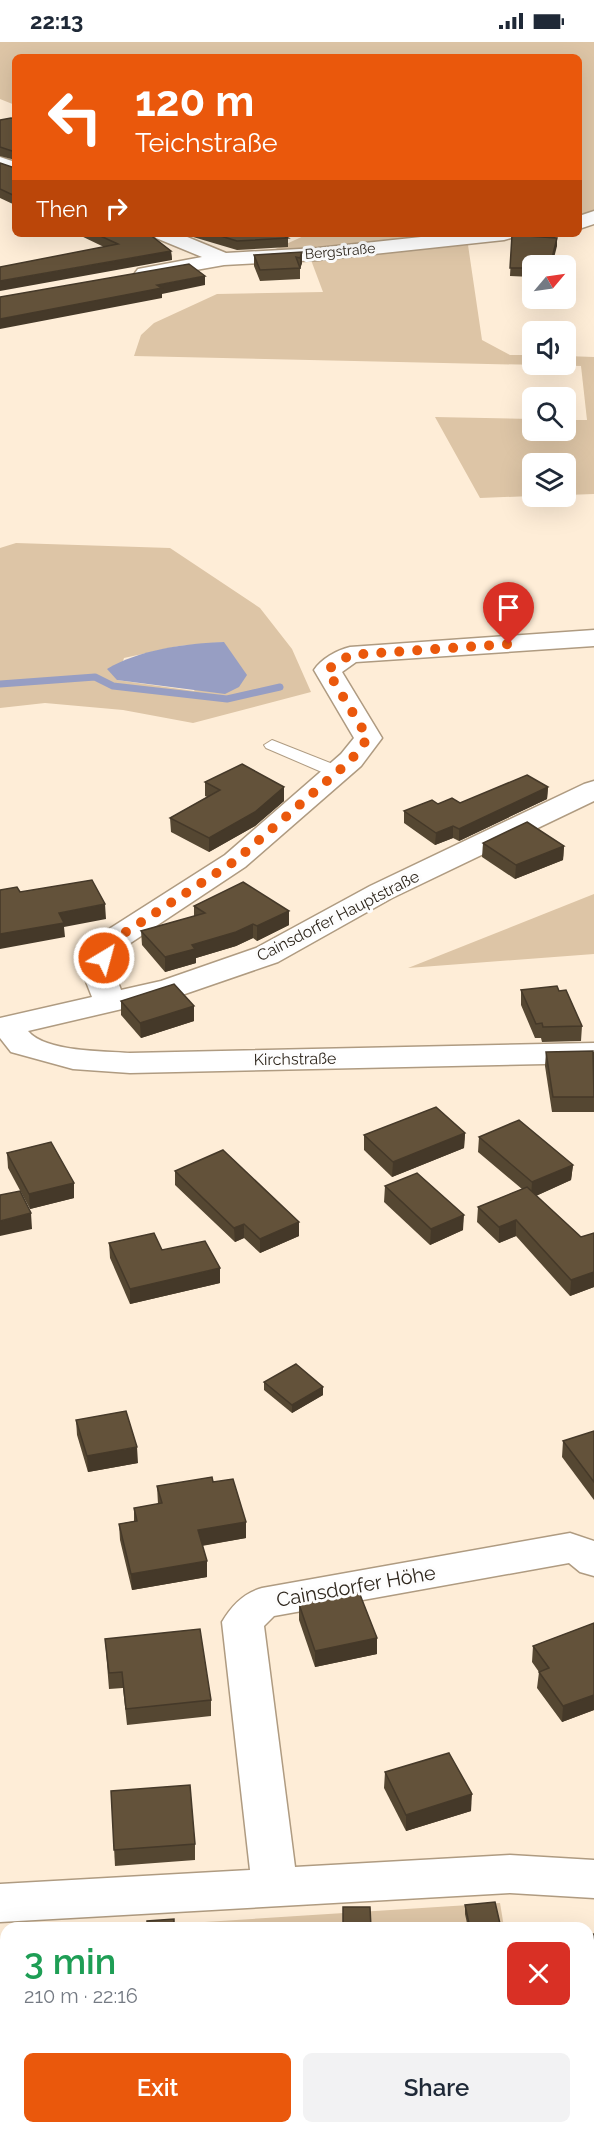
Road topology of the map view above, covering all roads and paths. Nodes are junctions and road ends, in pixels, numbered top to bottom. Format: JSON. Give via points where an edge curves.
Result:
{"nodes":[{"id":1,"x":170,"y":237,"type":"edge"},
{"id":2,"x":476,"y":237,"type":"edge"},
{"id":3,"x":224,"y":259,"type":"junction"},
{"id":4,"x":124,"y":276,"type":"edge"},
{"id":5,"x":594,"y":638,"type":"edge"},
{"id":6,"x":272,"y":745,"type":"dead end"},
{"id":7,"x":337,"y":772,"type":"junction"},
{"id":8,"x":594,"y":790,"type":"edge"},
{"id":9,"x":109,"y":1001,"type":"junction"},
{"id":10,"x":3,"y":1027,"type":"edge"},
{"id":11,"x":594,"y":1053,"type":"edge"},
{"id":12,"x":594,"y":1561,"type":"edge"},
{"id":13,"x":594,"y":1879,"type":"edge"},
{"id":14,"x":275,"y":1887,"type":"junction"},
{"id":15,"x":0,"y":1903,"type":"edge"}],
"edges":[{"from":1,"to":3,"type":"street"},
{"from":2,"to":3,"type":"street","name":"Bergstraße","via":[[318,254]]},
{"from":3,"to":4,"type":"street","name":"Bergstraße"},
{"from":5,"to":7,"type":"street","via":[[350,655],[327,670],[368,738]]},
{"from":6,"to":7,"type":"lane"},
{"from":7,"to":9,"type":"street","via":[[235,861],[109,943],[99,974]]},
{"from":8,"to":9,"type":"street","name":"Cainsdorfer Hauptstraße","via":[[381,892],[267,955],[171,988]]},
{"from":9,"to":10,"type":"street","name":"Cainsdorfer Hauptstraße"},
{"from":10,"to":11,"type":"street","name":"Kirchstraße","via":[[22,1045],[73,1059],[130,1063]]},
{"from":12,"to":14,"type":"street","name":"Cainsdorfer Höhe","via":[[588,1554],[570,1548],[262,1603],[243,1622]]},
{"from":13,"to":14,"type":"street","via":[[510,1874]]},
{"from":14,"to":15,"type":"street"}]}
